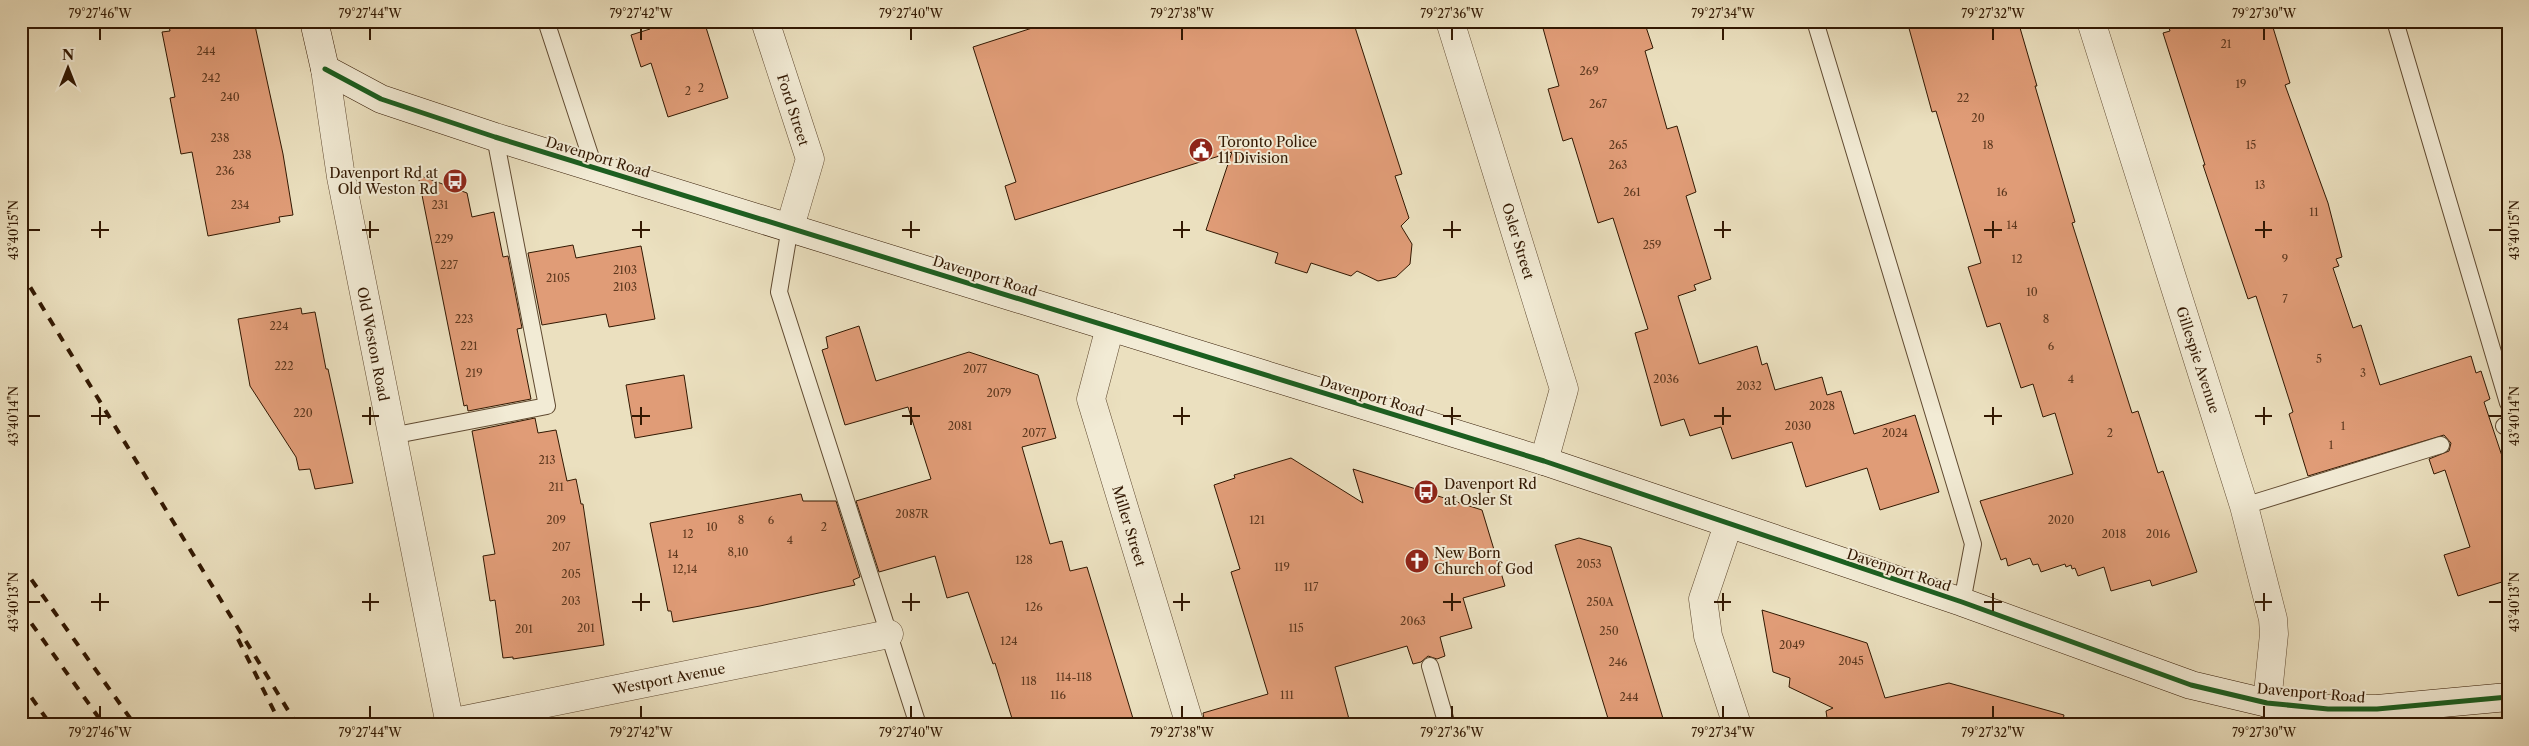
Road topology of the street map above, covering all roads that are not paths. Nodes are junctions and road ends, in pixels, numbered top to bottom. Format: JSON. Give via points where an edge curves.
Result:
{"nodes":[{"id":1,"x":314,"y":21,"type":"edge"},
{"id":2,"x":546,"y":21,"type":"edge"},
{"id":3,"x":765,"y":21,"type":"edge"},
{"id":4,"x":1450,"y":21,"type":"edge"},
{"id":5,"x":1815,"y":21,"type":"edge"},
{"id":6,"x":2091,"y":21,"type":"edge"},
{"id":7,"x":2395,"y":21,"type":"edge"},
{"id":8,"x":325,"y":69,"type":"junction"},
{"id":9,"x":495,"y":136,"type":"junction"},
{"id":10,"x":594,"y":167,"type":"junction"},
{"id":11,"x":790,"y":227,"type":"junction"},
{"id":12,"x":1110,"y":327,"type":"junction"},
{"id":13,"x":2508,"y":403,"type":"edge"},
{"id":14,"x":391,"y":436,"type":"junction"},
{"id":15,"x":2441,"y":445,"type":"dead end"},
{"id":16,"x":1544,"y":461,"type":"junction"},
{"id":17,"x":2244,"y":506,"type":"junction"},
{"id":18,"x":1728,"y":525,"type":"junction"},
{"id":19,"x":1962,"y":602,"type":"junction"},
{"id":20,"x":889,"y":634,"type":"junction"},
{"id":21,"x":1430,"y":666,"type":"dead end"},
{"id":22,"x":2508,"y":697,"type":"edge"},
{"id":23,"x":2267,"y":703,"type":"junction"},
{"id":24,"x":449,"y":724,"type":"edge"},
{"id":25,"x":918,"y":725,"type":"edge"},
{"id":26,"x":1190,"y":725,"type":"edge"},
{"id":27,"x":1447,"y":725,"type":"edge"},
{"id":28,"x":1737,"y":725,"type":"edge"}],
"edges":[{"from":1,"to":8,"type":"street","name":"Old Weston Road"},
{"from":2,"to":10,"type":"lane"},
{"from":3,"to":11,"type":"street","name":"Ford Street","via":[[810,159]]},
{"from":4,"to":16,"type":"street","name":"Osler Street","via":[[1564,389]]},
{"from":5,"to":19,"type":"lane","via":[[1973,544]]},
{"from":6,"to":17,"type":"street","name":"Gillespie Avenue"},
{"from":7,"to":13,"type":"lane"},
{"from":8,"to":9,"type":"street","name":"Davenport Road","via":[[381,99]]},
{"from":8,"to":14,"type":"street","name":"Old Weston Road","via":[[341,177]]},
{"from":9,"to":10,"type":"street","name":"Davenport Road"},
{"from":9,"to":14,"type":"lane","via":[[547,406]]},
{"from":10,"to":11,"type":"street","name":"Davenport Road"},
{"from":11,"to":12,"type":"street","name":"Davenport Road"},
{"from":11,"to":20,"type":"lane","via":[[779,292]]},
{"from":12,"to":16,"type":"street","name":"Davenport Road"},
{"from":12,"to":26,"type":"street","name":"Miller Street","via":[[1091,400]]},
{"from":14,"to":24,"type":"street","name":"Old Weston Road"},
{"from":15,"to":17,"type":"lane"},
{"from":16,"to":18,"type":"street","name":"Davenport Road"},
{"from":17,"to":23,"type":"street","name":"Gillespie Avenue","via":[[2273,619]]},
{"from":18,"to":19,"type":"street","name":"Davenport Road"},
{"from":18,"to":28,"type":"street","via":[[1703,599],[1708,636]]},
{"from":19,"to":23,"type":"street","name":"Davenport Road","via":[[2191,685]]},
{"from":20,"to":24,"type":"street","name":"Westport Avenue"},
{"from":20,"to":25,"type":"lane"},
{"from":21,"to":27,"type":"lane"},
{"from":22,"to":23,"type":"street","name":"Davenport Road","via":[[2377,709],[2328,709]]}]}
